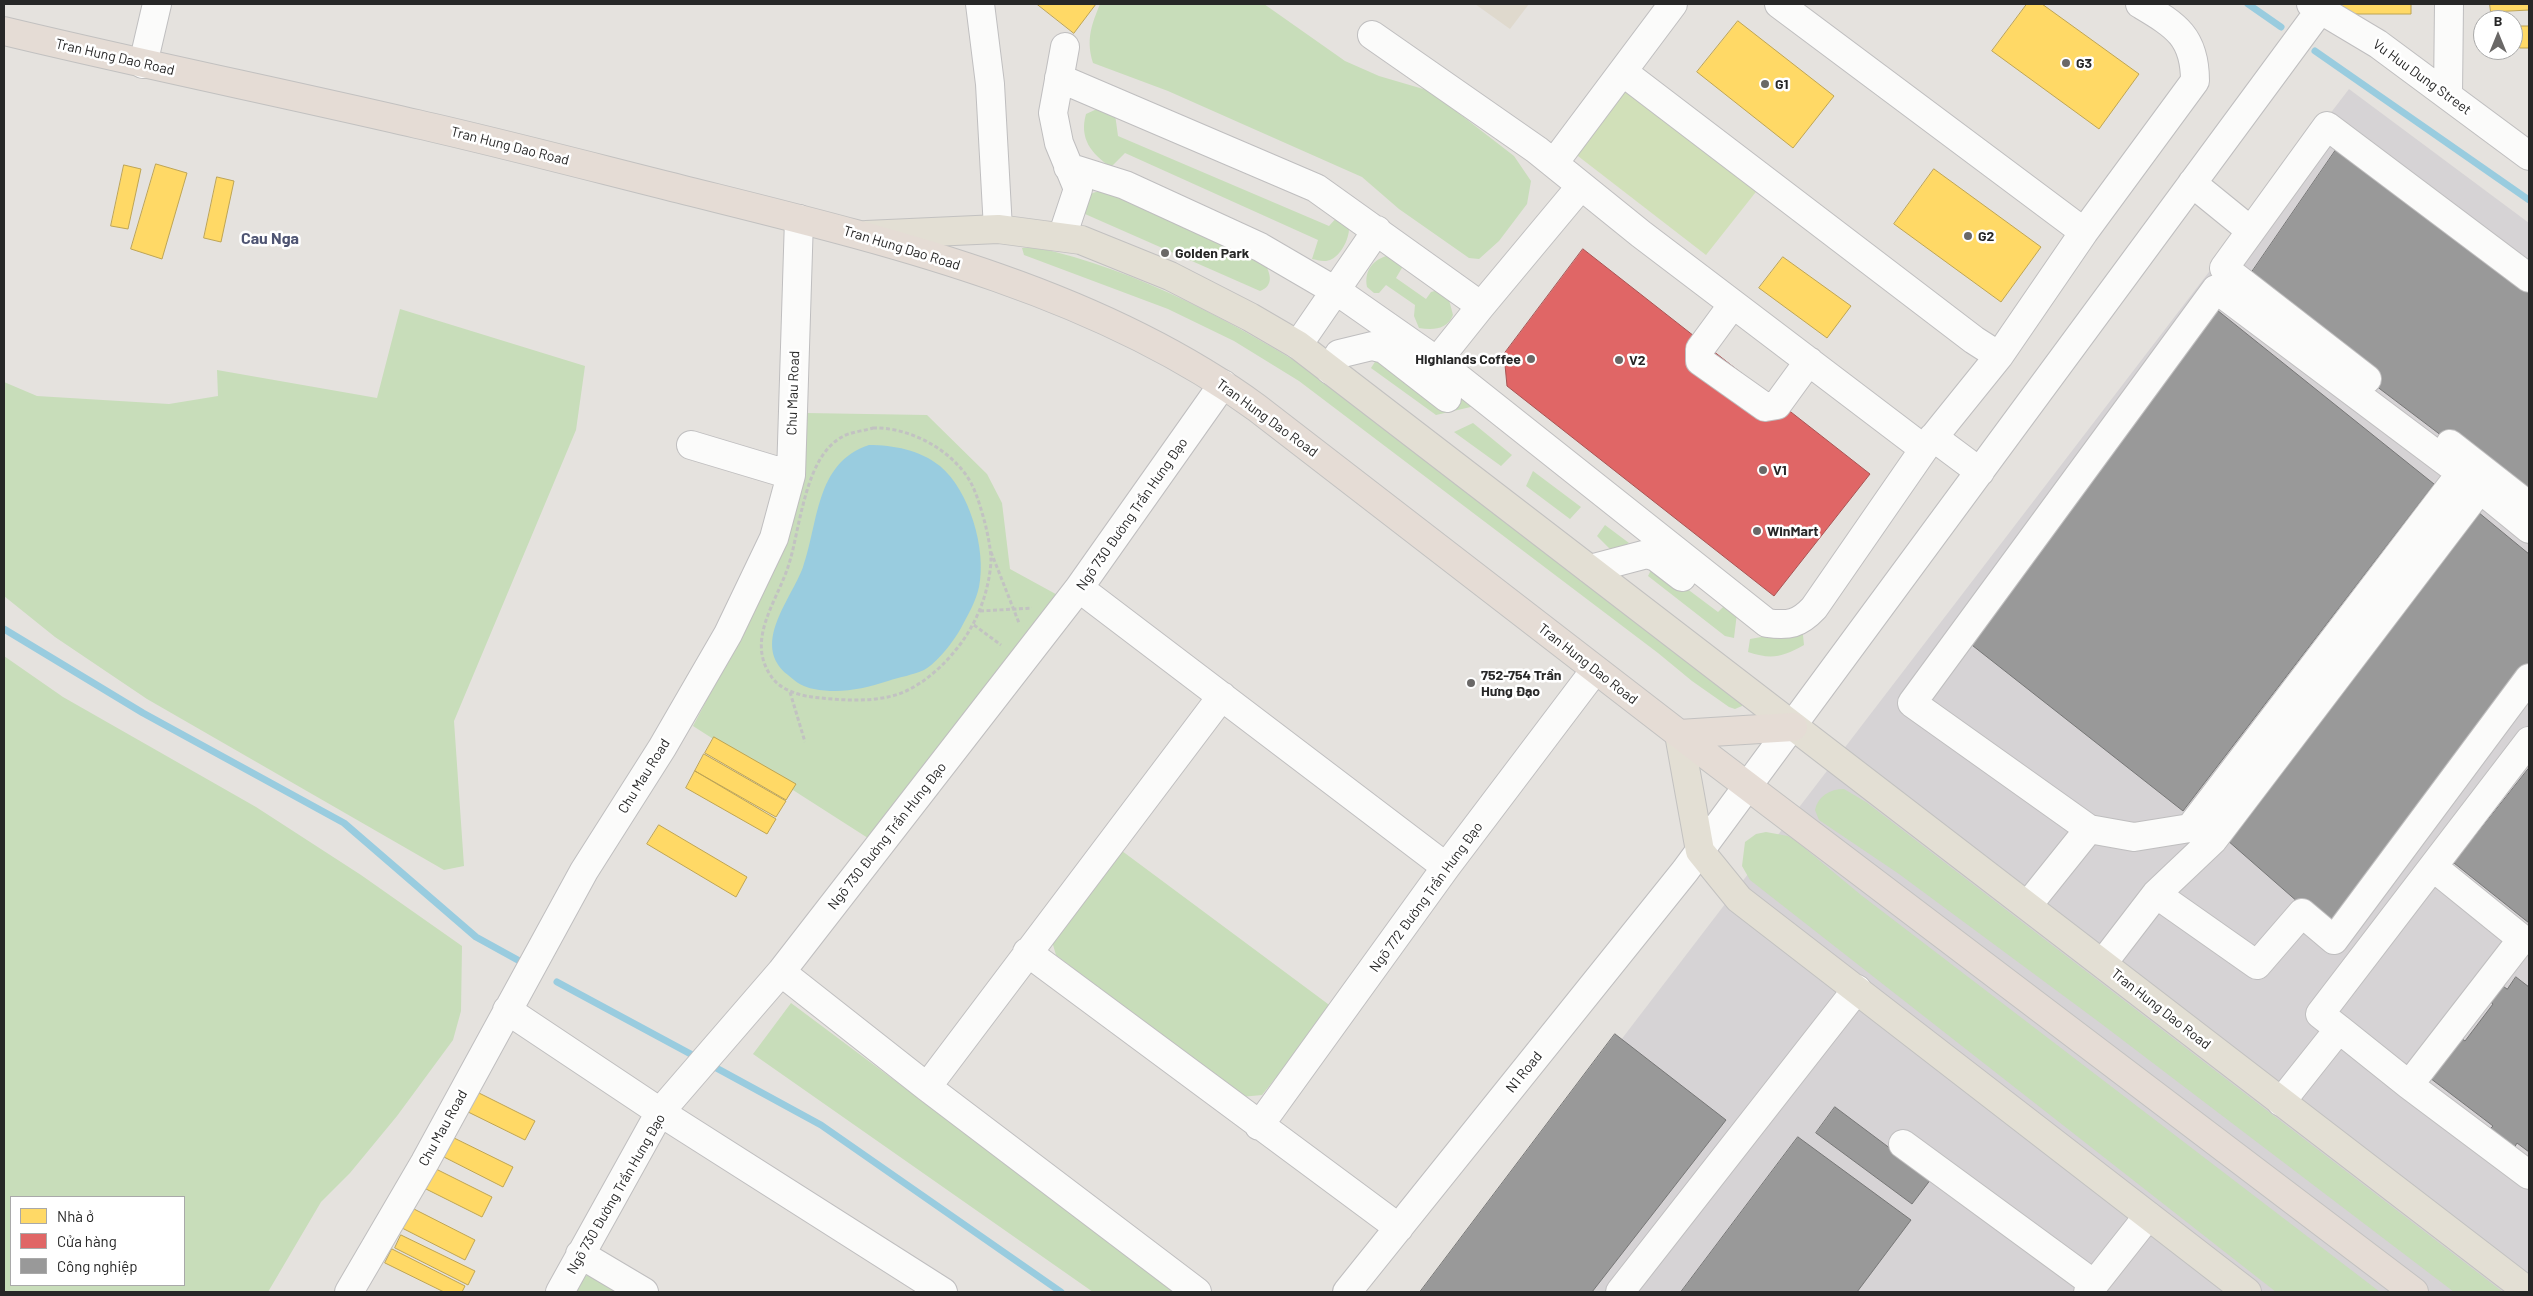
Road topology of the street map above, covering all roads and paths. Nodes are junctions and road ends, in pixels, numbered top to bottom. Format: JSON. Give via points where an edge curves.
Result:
{"nodes":[{"id":1,"x":157,"y":4,"type":"edge"},
{"id":2,"x":980,"y":4,"type":"edge"},
{"id":3,"x":1673,"y":4,"type":"edge"},
{"id":4,"x":1779,"y":4,"type":"edge"},
{"id":5,"x":2140,"y":4,"type":"edge"},
{"id":6,"x":2449,"y":4,"type":"edge"},
{"id":7,"x":2315,"y":7,"type":"edge"},
{"id":8,"x":4,"y":31,"type":"edge"},
{"id":9,"x":1372,"y":35,"type":"dead end"},
{"id":10,"x":1065,"y":47,"type":"dead end"},
{"id":11,"x":143,"y":64,"type":"junction"},
{"id":12,"x":1623,"y":72,"type":"junction"},
{"id":13,"x":1059,"y":78,"type":"junction"},
{"id":14,"x":2448,"y":95,"type":"junction"},
{"id":15,"x":2529,"y":156,"type":"edge"},
{"id":16,"x":1554,"y":163,"type":"junction"},
{"id":17,"x":1068,"y":167,"type":"junction"},
{"id":18,"x":2192,"y":183,"type":"junction"},
{"id":19,"x":1581,"y":186,"type":"junction"},
{"id":20,"x":799,"y":218,"type":"junction"},
{"id":21,"x":998,"y":229,"type":"junction"},
{"id":22,"x":1377,"y":230,"type":"junction"},
{"id":23,"x":2251,"y":231,"type":"junction"},
{"id":24,"x":2084,"y":232,"type":"junction"},
{"id":25,"x":863,"y":236,"type":"junction"},
{"id":26,"x":1062,"y":237,"type":"junction"},
{"id":27,"x":2529,"y":278,"type":"edge"},
{"id":28,"x":1335,"y":291,"type":"junction"},
{"id":29,"x":1733,"y":304,"type":"junction"},
{"id":30,"x":1481,"y":306,"type":"junction"},
{"id":31,"x":1298,"y":345,"type":"junction"},
{"id":32,"x":1998,"y":356,"type":"junction"},
{"id":33,"x":1438,"y":361,"type":"junction"},
{"id":34,"x":1809,"y":361,"type":"junction"},
{"id":35,"x":1330,"y":370,"type":"junction"},
{"id":36,"x":1223,"y":384,"type":"junction"},
{"id":37,"x":1447,"y":398,"type":"dead end"},
{"id":38,"x":1929,"y":443,"type":"junction"},
{"id":39,"x":691,"y":445,"type":"dead end"},
{"id":40,"x":1980,"y":472,"type":"junction"},
{"id":41,"x":792,"y":475,"type":"junction"},
{"id":42,"x":2529,"y":506,"type":"edge"},
{"id":43,"x":2529,"y":529,"type":"edge"},
{"id":44,"x":990,"y":550,"type":"junction"},
{"id":45,"x":1590,"y":569,"type":"junction"},
{"id":46,"x":1079,"y":588,"type":"junction"},
{"id":47,"x":1721,"y":605,"type":"dead end"},
{"id":48,"x":1033,"y":608,"type":"dead end"},
{"id":49,"x":1013,"y":609,"type":"junction"},
{"id":50,"x":980,"y":611,"type":"junction"},
{"id":51,"x":1019,"y":624,"type":"dead end"},
{"id":52,"x":974,"y":625,"type":"junction"},
{"id":53,"x":1001,"y":645,"type":"dead end"},
{"id":54,"x":1595,"y":670,"type":"junction"},
{"id":55,"x":2529,"y":678,"type":"edge"},
{"id":56,"x":790,"y":691,"type":"junction"},
{"id":57,"x":1222,"y":696,"type":"junction"},
{"id":58,"x":1792,"y":727,"type":"junction"},
{"id":59,"x":1678,"y":734,"type":"junction"},
{"id":60,"x":2529,"y":741,"type":"edge"},
{"id":61,"x":805,"y":742,"type":"dead end"},
{"id":62,"x":1749,"y":785,"type":"junction"},
{"id":63,"x":2089,"y":829,"type":"junction"},
{"id":64,"x":1700,"y":851,"type":"junction"},
{"id":65,"x":1446,"y":867,"type":"junction"},
{"id":66,"x":2433,"y":867,"type":"junction"},
{"id":67,"x":2156,"y":894,"type":"junction"},
{"id":68,"x":2028,"y":905,"type":"junction"},
{"id":69,"x":1027,"y":952,"type":"junction"},
{"id":70,"x":2103,"y":964,"type":"junction"},
{"id":71,"x":781,"y":972,"type":"junction"},
{"id":72,"x":1857,"y":989,"type":"junction"},
{"id":73,"x":506,"y":1010,"type":"junction"},
{"id":74,"x":2339,"y":1029,"type":"junction"},
{"id":75,"x":2409,"y":1085,"type":"junction"},
{"id":76,"x":927,"y":1087,"type":"junction"},
{"id":77,"x":2281,"y":1102,"type":"junction"},
{"id":78,"x":668,"y":1104,"type":"junction"},
{"id":79,"x":1259,"y":1126,"type":"junction"},
{"id":80,"x":1903,"y":1144,"type":"dead end"},
{"id":81,"x":2529,"y":1174,"type":"edge"},
{"id":82,"x":2148,"y":1216,"type":"junction"},
{"id":83,"x":1398,"y":1228,"type":"junction"},
{"id":84,"x":580,"y":1254,"type":"junction"},
{"id":85,"x":2091,"y":1288,"type":"edge"},
{"id":86,"x":349,"y":1292,"type":"edge"},
{"id":87,"x":560,"y":1292,"type":"edge"},
{"id":88,"x":644,"y":1292,"type":"edge"},
{"id":89,"x":943,"y":1292,"type":"edge"},
{"id":90,"x":1197,"y":1292,"type":"edge"},
{"id":91,"x":1347,"y":1292,"type":"edge"},
{"id":92,"x":1620,"y":1292,"type":"edge"},
{"id":93,"x":2247,"y":1292,"type":"edge"},
{"id":94,"x":2414,"y":1292,"type":"edge"},
{"id":95,"x":2529,"y":1292,"type":"edge"}],
"edges":[{"from":1,"to":11,"type":"street"},
{"from":2,"to":21,"type":"street","via":[[990,84]]},
{"from":3,"to":12,"type":"street"},
{"from":4,"to":24,"type":"street"},
{"from":5,"to":24,"type":"street","via":[[2178,28],[2192,54],[2195,81]]},
{"from":6,"to":14,"type":"street"},
{"from":7,"to":14,"type":"street","name":"Vu Huu Dung Street","via":[[2378,44]]},
{"from":7,"to":18,"type":"street","name":"N1 Road"},
{"from":8,"to":11,"type":"highway","name":"Tran Hung Dao Road"},
{"from":9,"to":16,"type":"street"},
{"from":10,"to":13,"type":"street"},
{"from":11,"to":20,"type":"highway","name":"Tran Hung Dao Road","via":[[414,123]]},
{"from":12,"to":16,"type":"street"},
{"from":12,"to":32,"type":"street"},
{"from":13,"to":17,"type":"street","via":[[1053,113]]},
{"from":13,"to":22,"type":"street","via":[[1316,188]]},
{"from":14,"to":15,"type":"street","name":"Vu Huu Dung Street"},
{"from":16,"to":19,"type":"street"},
{"from":17,"to":26,"type":"street","via":[[1078,190]]},
{"from":17,"to":28,"type":"street","via":[[1125,185],[1224,230]]},
{"from":18,"to":23,"type":"street"},
{"from":18,"to":40,"type":"street","name":"N1 Road"},
{"from":19,"to":29,"type":"street"},
{"from":19,"to":30,"type":"street"},
{"from":20,"to":25,"type":"highway","name":"Tran Hung Dao Road"},
{"from":20,"to":41,"type":"street","name":"Chu Mau Road"},
{"from":21,"to":25,"type":"main road","name":"Tran Hung Dao Road"},
{"from":21,"to":26,"type":"main road","name":"Tran Hung Dao Road"},
{"from":22,"to":28,"type":"street"},
{"from":22,"to":30,"type":"street"},
{"from":23,"to":27,"type":"street","via":[[2327,126]]},
{"from":23,"to":42,"type":"street","via":[[2224,268]]},
{"from":24,"to":32,"type":"street"},
{"from":25,"to":36,"type":"highway","name":"Tran Hung Dao Road","via":[[980,272],[1084,311],[1189,363]]},
{"from":26,"to":31,"type":"main road","name":"Tran Hung Dao Road","via":[[1081,240],[1170,276]]},
{"from":28,"to":31,"type":"street"},
{"from":28,"to":33,"type":"street"},
{"from":29,"to":34,"type":"street"},
{"from":29,"to":34,"type":"street","via":[[1700,350],[1700,361],[1765,407],[1777,405]]},
{"from":30,"to":33,"type":"street"},
{"from":31,"to":35,"type":"main road","name":"Tran Hung Dao Road"},
{"from":32,"to":38,"type":"street"},
{"from":33,"to":38,"type":"street","via":[[1767,623],[1802,620],[1808,614]]},
{"from":34,"to":38,"type":"street"},
{"from":35,"to":37,"type":"street","via":[[1339,354],[1372,346],[1384,350]]},
{"from":35,"to":45,"type":"main road","name":"Tran Hung Dao Road"},
{"from":36,"to":46,"type":"street","name":"Ngõ 730 Đường Trần Hưng Đạo"},
{"from":36,"to":54,"type":"highway","name":"Tran Hung Dao Road"},
{"from":38,"to":40,"type":"street"},
{"from":39,"to":41,"type":"street"},
{"from":40,"to":58,"type":"street","name":"N1 Road"},
{"from":41,"to":73,"type":"street","name":"Chu Mau Road","via":[[774,538],[728,634],[662,748],[584,871]]},
{"from":43,"to":67,"type":"street","via":[[2480,489],[2213,840]]},
{"from":44,"to":49,"type":"path"},
{"from":44,"to":50,"type":"path","via":[[987,587]]},
{"from":44,"to":56,"type":"path","via":[[980,504],[970,480],[939,449],[918,436],[888,428],[872,428],[841,437],[824,454],[810,481],[788,567],[763,627],[763,665],[774,681]]},
{"from":45,"to":47,"type":"street","via":[[1647,554],[1656,557]]},
{"from":45,"to":58,"type":"main road","name":"Tran Hung Dao Road"},
{"from":46,"to":57,"type":"street"},
{"from":46,"to":71,"type":"street","name":"Ngõ 730 Đường Trần Hưng Đạo"},
{"from":48,"to":49,"type":"path"},
{"from":49,"to":50,"type":"path"},
{"from":49,"to":51,"type":"path"},
{"from":50,"to":52,"type":"path"},
{"from":52,"to":53,"type":"path"},
{"from":52,"to":56,"type":"path","via":[[940,668],[918,685],[889,697],[835,699]]},
{"from":54,"to":59,"type":"highway","name":"Tran Hung Dao Road"},
{"from":54,"to":65,"type":"street","name":"Ngõ 772 Đường Trần Hưng Đạo"},
{"from":55,"to":67,"type":"street","via":[[2334,940],[2302,913],[2257,965]]},
{"from":56,"to":61,"type":"path"},
{"from":57,"to":65,"type":"street"},
{"from":57,"to":69,"type":"street"},
{"from":58,"to":59,"type":"highway"},
{"from":58,"to":62,"type":"street","name":"N1 Road"},
{"from":58,"to":68,"type":"main road","name":"Tran Hung Dao Road"},
{"from":59,"to":62,"type":"highway","name":"Tran Hung Dao Road"},
{"from":59,"to":64,"type":"main road"},
{"from":60,"to":66,"type":"street"},
{"from":62,"to":64,"type":"street","name":"N1 Road"},
{"from":62,"to":94,"type":"highway","name":"Tran Hung Dao Road"},
{"from":63,"to":63,"type":"street","via":[[2134,837],[2190,828],[2461,473],[2216,289],[1912,704]]},
{"from":63,"to":68,"type":"street"},
{"from":64,"to":72,"type":"main road","via":[[1739,899]]},
{"from":64,"to":83,"type":"street","name":"N1 Road"},
{"from":65,"to":79,"type":"street","name":"Ngõ 772 Đường Trần Hưng Đạo"},
{"from":66,"to":74,"type":"street","via":[[2320,1014]]},
{"from":66,"to":75,"type":"street","via":[[2522,939]]},
{"from":67,"to":70,"type":"street"},
{"from":68,"to":70,"type":"main road","name":"Tran Hung Dao Road"},
{"from":69,"to":76,"type":"street"},
{"from":69,"to":79,"type":"street"},
{"from":70,"to":77,"type":"main road","name":"Tran Hung Dao Road"},
{"from":71,"to":76,"type":"street"},
{"from":71,"to":78,"type":"street","name":"Ngõ 730 Đường Trần Hưng Đạo"},
{"from":72,"to":82,"type":"main road"},
{"from":72,"to":92,"type":"street"},
{"from":73,"to":78,"type":"street"},
{"from":73,"to":86,"type":"street","name":"Chu Mau Road","via":[[425,1162]]},
{"from":74,"to":75,"type":"street"},
{"from":74,"to":77,"type":"street"},
{"from":75,"to":81,"type":"street"},
{"from":76,"to":90,"type":"street"},
{"from":77,"to":95,"type":"main road","name":"Tran Hung Dao Road"},
{"from":78,"to":84,"type":"street","name":"Ngõ 730 Đường Trần Hưng Đạo"},
{"from":78,"to":89,"type":"street"},
{"from":79,"to":83,"type":"street"},
{"from":80,"to":85,"type":"street"},
{"from":82,"to":85,"type":"street"},
{"from":82,"to":93,"type":"main road"},
{"from":83,"to":91,"type":"street","name":"N1 Road"},
{"from":84,"to":87,"type":"street","name":"Ngõ 730 Đường Trần Hưng Đạo"},
{"from":84,"to":88,"type":"street"}]}
